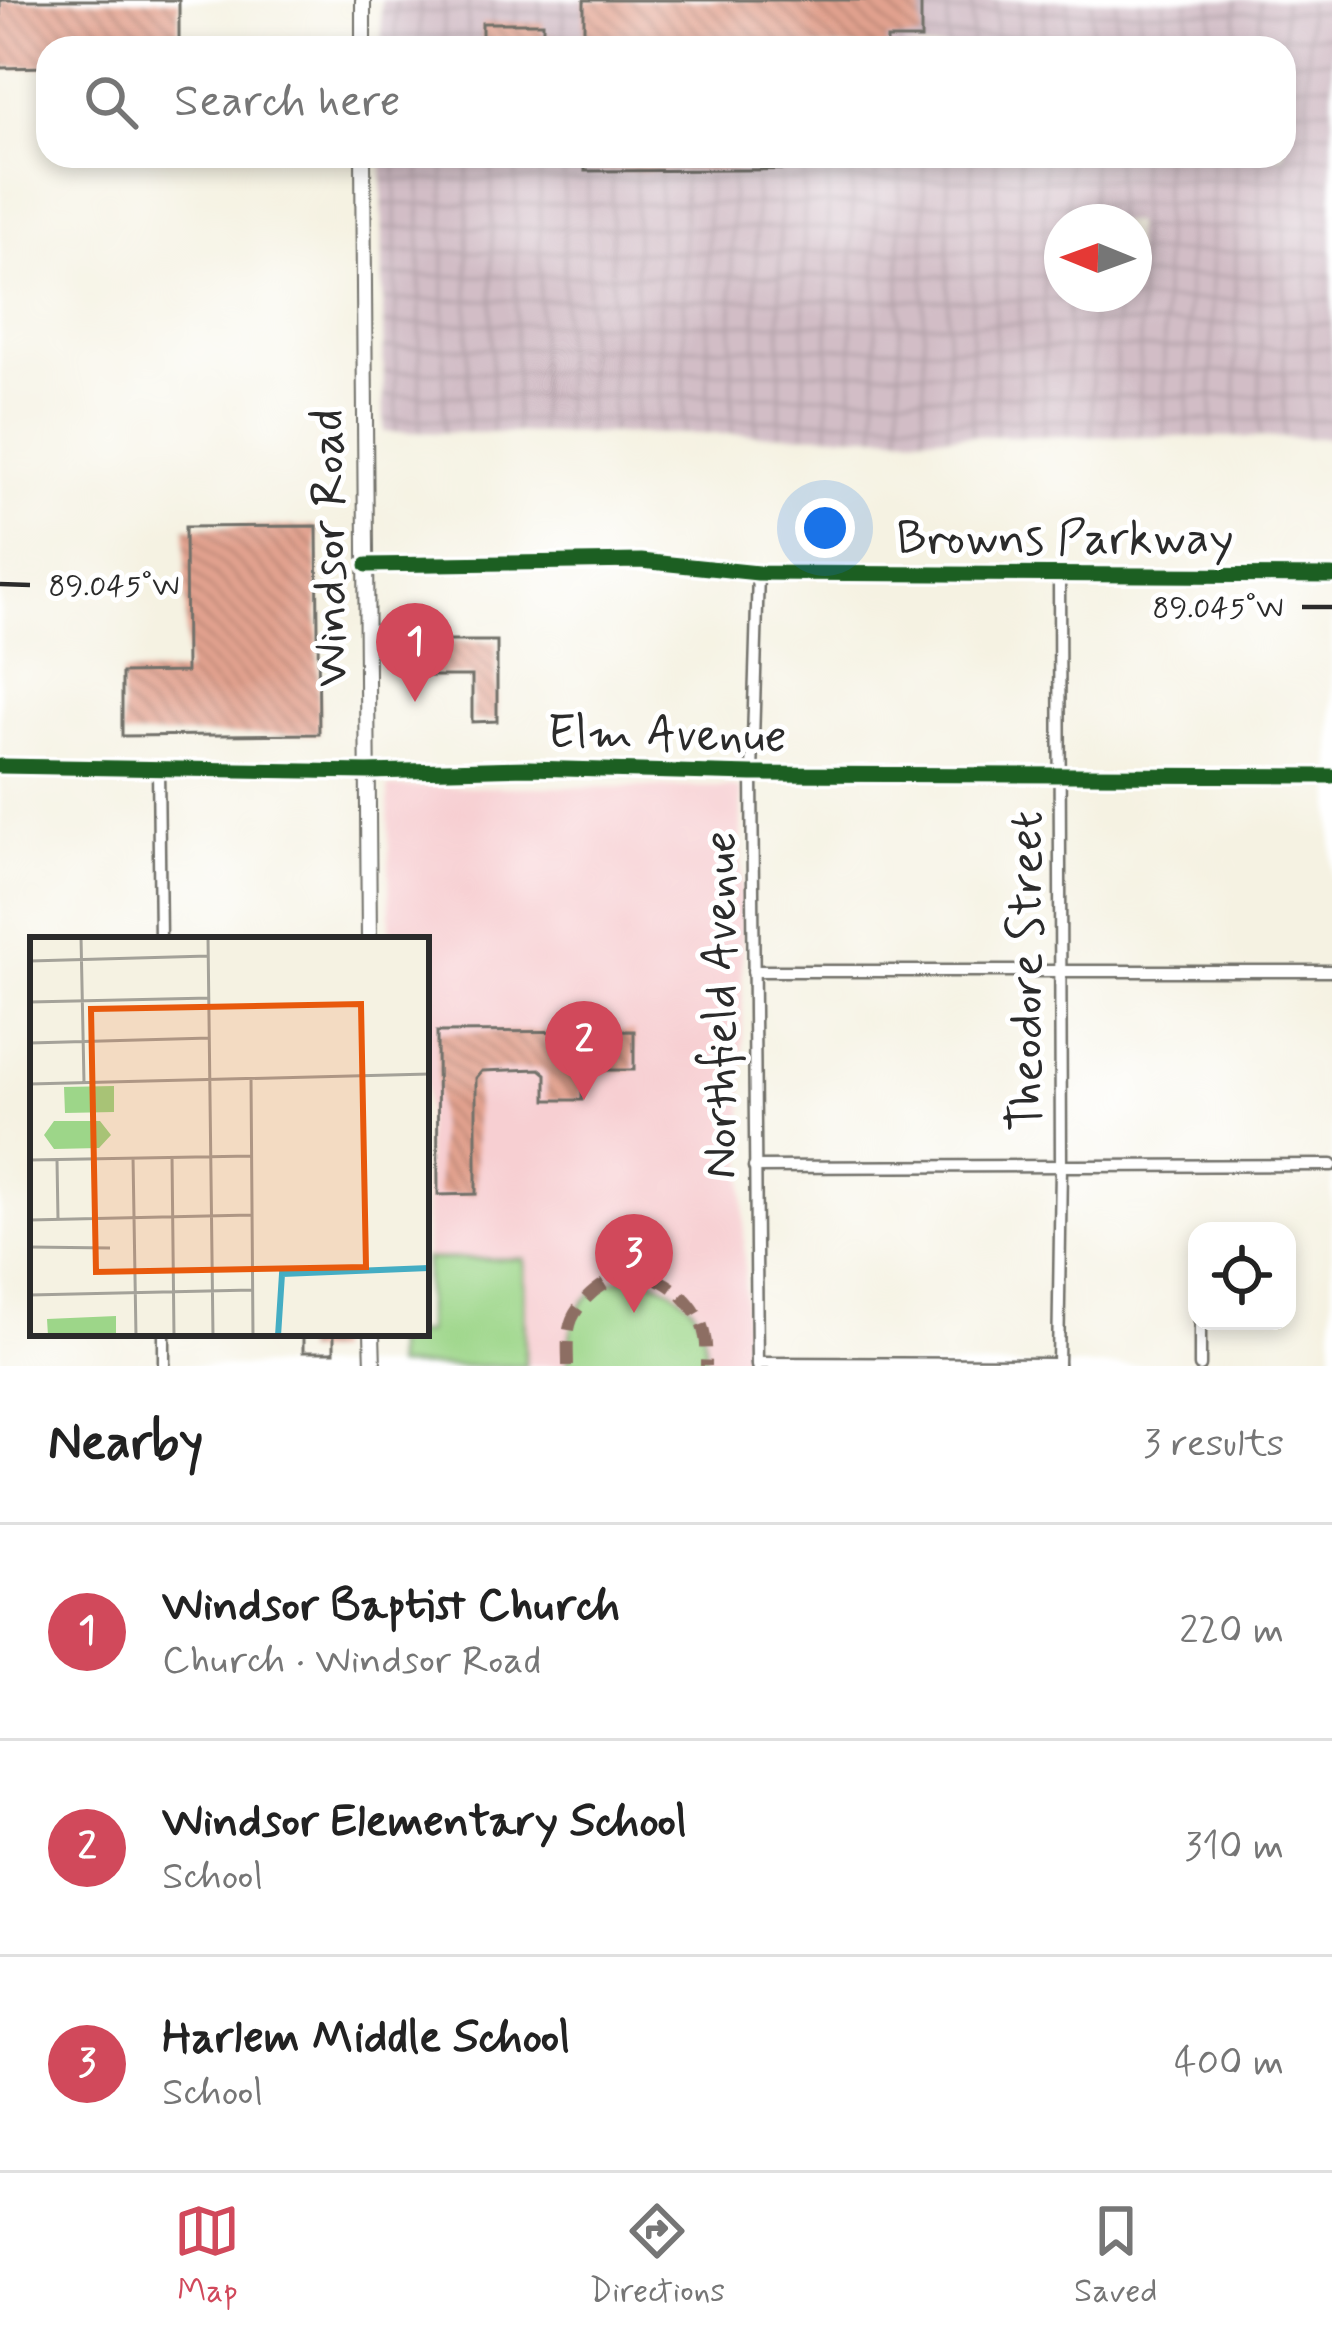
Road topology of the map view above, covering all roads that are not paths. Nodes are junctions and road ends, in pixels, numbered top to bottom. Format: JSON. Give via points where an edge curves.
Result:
{"nodes":[{"id":1,"x":363,"y":0,"type":"edge"},
{"id":2,"x":363,"y":36,"type":"edge"},
{"id":3,"x":363,"y":168,"type":"edge"},
{"id":4,"x":367,"y":565,"type":"junction"},
{"id":5,"x":758,"y":572,"type":"junction"},
{"id":6,"x":1059,"y":575,"type":"junction"},
{"id":7,"x":1332,"y":576,"type":"edge"},
{"id":8,"x":0,"y":766,"type":"edge"},
{"id":9,"x":158,"y":766,"type":"junction"},
{"id":10,"x":368,"y":772,"type":"junction"},
{"id":11,"x":752,"y":773,"type":"junction"},
{"id":12,"x":1058,"y":775,"type":"junction"},
{"id":13,"x":1332,"y":776,"type":"edge"},
{"id":14,"x":160,"y":937,"type":"edge"},
{"id":15,"x":369,"y":937,"type":"edge"},
{"id":16,"x":1061,"y":970,"type":"junction"},
{"id":17,"x":753,"y":971,"type":"junction"},
{"id":18,"x":1332,"y":971,"type":"edge"},
{"id":19,"x":1332,"y":1165,"type":"edge"},
{"id":20,"x":1061,"y":1166,"type":"junction"},
{"id":21,"x":754,"y":1167,"type":"junction"},
{"id":22,"x":1200,"y":1330,"type":"edge"},
{"id":23,"x":372,"y":1336,"type":"edge"},
{"id":24,"x":757,"y":1364,"type":"edge"},
{"id":25,"x":1058,"y":1365,"type":"edge"},
{"id":26,"x":373,"y":1366,"type":"edge"},
{"id":27,"x":1200,"y":1366,"type":"edge"}],
"edges":[{"from":1,"to":2,"type":"street"},
{"from":3,"to":4,"type":"street","name":"Windsor Road"},
{"from":4,"to":5,"type":"street","name":"Browns Parkway","via":[[641,561]]},
{"from":4,"to":10,"type":"street","name":"Windsor Road"},
{"from":5,"to":6,"type":"street","name":"Browns Parkway"},
{"from":5,"to":11,"type":"street","name":"Northfield Avenue"},
{"from":6,"to":7,"type":"street","name":"Browns Parkway"},
{"from":6,"to":12,"type":"street","name":"Theodore Street"},
{"from":8,"to":9,"type":"street","name":"Elm Avenue"},
{"from":9,"to":10,"type":"street","name":"Elm Avenue"},
{"from":9,"to":14,"type":"street"},
{"from":10,"to":11,"type":"street","name":"Elm Avenue"},
{"from":10,"to":15,"type":"street","name":"Windsor Road"},
{"from":11,"to":12,"type":"street","name":"Elm Avenue"},
{"from":11,"to":17,"type":"street","name":"Northfield Avenue"},
{"from":12,"to":13,"type":"street","name":"Elm Avenue"},
{"from":12,"to":16,"type":"street","name":"Theodore Street"},
{"from":16,"to":17,"type":"street"},
{"from":16,"to":18,"type":"street"},
{"from":16,"to":20,"type":"street","name":"Theodore Street"},
{"from":17,"to":21,"type":"street","name":"Northfield Avenue"},
{"from":19,"to":20,"type":"street"},
{"from":20,"to":21,"type":"street"},
{"from":20,"to":25,"type":"street","name":"Theodore Street"},
{"from":21,"to":24,"type":"street","name":"Northfield Avenue"},
{"from":22,"to":27,"type":"street"},
{"from":23,"to":26,"type":"street"},
{"from":24,"to":25,"type":"street"}]}
